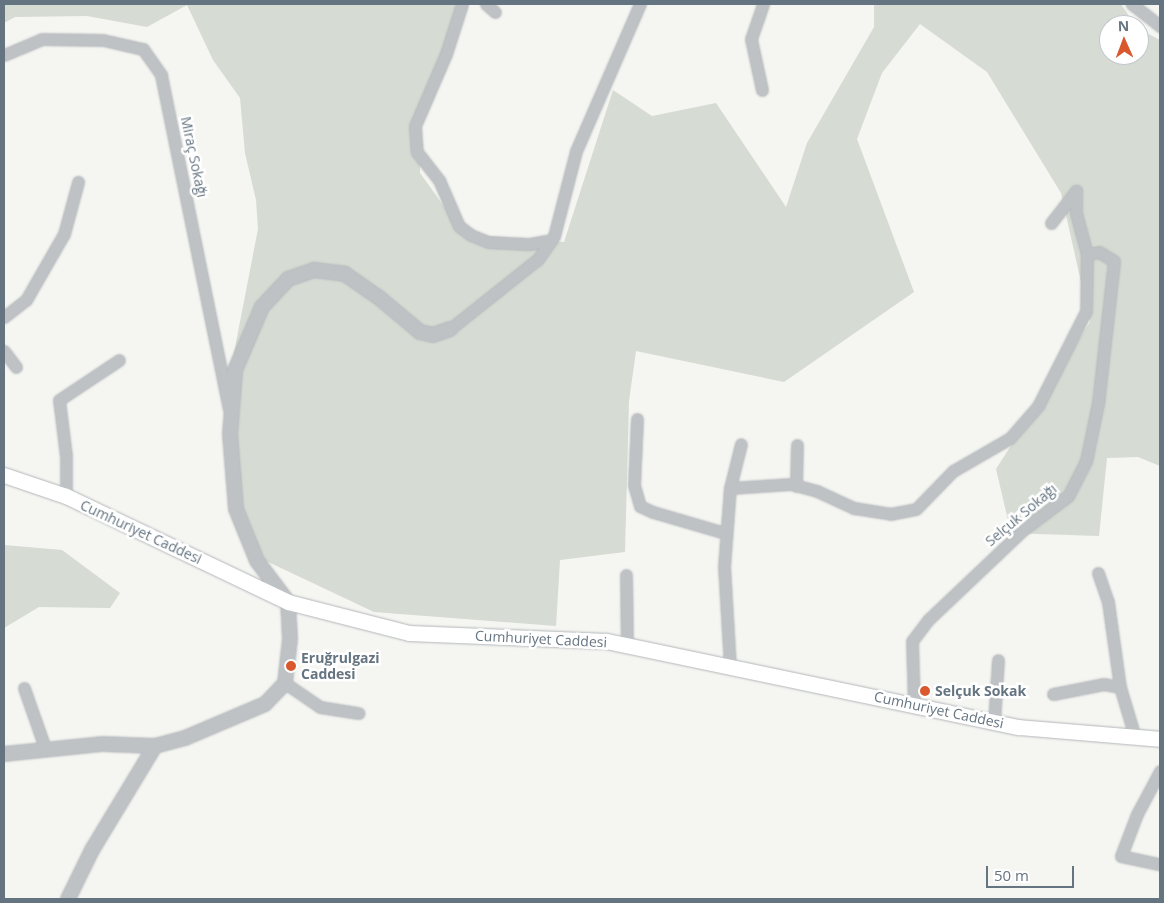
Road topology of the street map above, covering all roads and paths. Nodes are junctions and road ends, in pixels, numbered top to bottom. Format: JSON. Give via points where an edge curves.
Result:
{"nodes":[{"id":1,"x":462,"y":4,"type":"edge"},
{"id":2,"x":486,"y":4,"type":"edge"},
{"id":3,"x":640,"y":4,"type":"edge"},
{"id":4,"x":763,"y":4,"type":"edge"},
{"id":5,"x":1136,"y":5,"type":"edge"},
{"id":6,"x":495,"y":12,"type":"dead end"},
{"id":7,"x":1160,"y":26,"type":"edge"},
{"id":8,"x":4,"y":55,"type":"edge"},
{"id":9,"x":762,"y":90,"type":"dead end"},
{"id":10,"x":78,"y":182,"type":"dead end"},
{"id":11,"x":1050,"y":223,"type":"dead end"},
{"id":12,"x":551,"y":240,"type":"junction"},
{"id":13,"x":1087,"y":254,"type":"junction"},
{"id":14,"x":4,"y":317,"type":"edge"},
{"id":15,"x":450,"y":329,"type":"joint"},
{"id":16,"x":4,"y":351,"type":"edge"},
{"id":17,"x":118,"y":360,"type":"dead end"},
{"id":18,"x":16,"y":366,"type":"dead end"},
{"id":19,"x":231,"y":417,"type":"junction"},
{"id":20,"x":637,"y":419,"type":"dead end"},
{"id":21,"x":741,"y":444,"type":"dead end"},
{"id":22,"x":796,"y":445,"type":"dead end"},
{"id":23,"x":4,"y":475,"type":"edge"},
{"id":24,"x":796,"y":486,"type":"junction"},
{"id":25,"x":730,"y":488,"type":"junction"},
{"id":26,"x":66,"y":496,"type":"junction"},
{"id":27,"x":725,"y":533,"type":"junction"},
{"id":28,"x":1098,"y":573,"type":"dead end"},
{"id":29,"x":626,"y":575,"type":"dead end"},
{"id":30,"x":288,"y":602,"type":"junction"},
{"id":31,"x":627,"y":645,"type":"junction"},
{"id":32,"x":998,"y":660,"type":"dead end"},
{"id":33,"x":730,"y":667,"type":"junction"},
{"id":34,"x":285,"y":683,"type":"junction"},
{"id":35,"x":1120,"y":687,"type":"junction"},
{"id":36,"x":24,"y":688,"type":"dead end"},
{"id":37,"x":1053,"y":694,"type":"dead end"},
{"id":38,"x":914,"y":705,"type":"junction"},
{"id":39,"x":359,"y":713,"type":"dead end"},
{"id":40,"x":994,"y":722,"type":"junction"},
{"id":41,"x":1135,"y":737,"type":"junction"},
{"id":42,"x":1160,"y":739,"type":"edge"},
{"id":43,"x":155,"y":746,"type":"junction"},
{"id":44,"x":45,"y":748,"type":"junction"},
{"id":45,"x":4,"y":754,"type":"edge"},
{"id":46,"x":1160,"y":771,"type":"edge"},
{"id":47,"x":1160,"y":864,"type":"edge"},
{"id":48,"x":68,"y":899,"type":"edge"}],
"edges":[{"from":1,"to":12,"type":"street","via":[[446,54],[416,126],[417,152],[439,180],[459,226],[471,235],[488,242],[529,244]]},
{"from":2,"to":6,"type":"street"},
{"from":3,"to":12,"type":"street","via":[[576,150]]},
{"from":4,"to":9,"type":"street","via":[[751,39]]},
{"from":5,"to":7,"type":"street"},
{"from":8,"to":19,"type":"street","name":"Miraç Sokağı","via":[[42,39],[103,40],[143,49],[162,75]]},
{"from":10,"to":14,"type":"street","via":[[64,234],[26,300]]},
{"from":11,"to":13,"type":"street","via":[[1076,191],[1076,213]]},
{"from":12,"to":15,"type":"street","via":[[538,259]]},
{"from":13,"to":24,"type":"street","via":[[1086,311],[1038,406],[1010,438],[953,471],[916,509],[890,514],[854,508],[817,491]]},
{"from":13,"to":38,"type":"street","name":"Selçuk Sokağı","via":[[1100,252],[1114,261],[1098,403],[1086,461],[1068,496],[1024,529],[928,620],[912,641]]},
{"from":15,"to":19,"type":"street","via":[[433,335],[420,332],[345,274],[314,270],[288,279],[262,306],[235,370]]},
{"from":16,"to":18,"type":"street"},
{"from":17,"to":26,"type":"street","via":[[58,400],[66,456]]},
{"from":19,"to":30,"type":"street","via":[[236,509],[258,561]]},
{"from":20,"to":27,"type":"street","via":[[634,485],[640,506]]},
{"from":21,"to":25,"type":"street"},
{"from":22,"to":24,"type":"street"},
{"from":23,"to":26,"type":"main road","name":"Cumhuriyet Caddesi"},
{"from":24,"to":25,"type":"street"},
{"from":25,"to":27,"type":"street"},
{"from":26,"to":30,"type":"main road","name":"Cumhuriyet Caddesi"},
{"from":27,"to":33,"type":"street"},
{"from":28,"to":35,"type":"street","via":[[1108,602]]},
{"from":29,"to":31,"type":"street"},
{"from":30,"to":31,"type":"main road","name":"Cumhuriyet Caddesi","via":[[409,633],[606,641]]},
{"from":30,"to":34,"type":"street","via":[[290,639]]},
{"from":31,"to":33,"type":"main road","name":"Cumhuriyet Caddesi"},
{"from":32,"to":40,"type":"street"},
{"from":33,"to":38,"type":"main road","name":"Cumhuriyet Caddesi"},
{"from":34,"to":39,"type":"street","via":[[320,707]]},
{"from":34,"to":43,"type":"street","via":[[265,704],[185,738]]},
{"from":35,"to":37,"type":"street","via":[[1104,684]]},
{"from":35,"to":41,"type":"street"},
{"from":36,"to":44,"type":"street"},
{"from":38,"to":40,"type":"main road","name":"Cumhuriyet Caddesi"},
{"from":40,"to":41,"type":"main road","name":"Cumhuriyet Caddesi"},
{"from":41,"to":42,"type":"main road","name":"Cumhuriyet Caddesi"},
{"from":43,"to":44,"type":"street","via":[[102,744]]},
{"from":43,"to":48,"type":"street","via":[[92,850]]},
{"from":44,"to":45,"type":"street"},
{"from":46,"to":47,"type":"street","via":[[1137,814],[1121,856]]}]}
